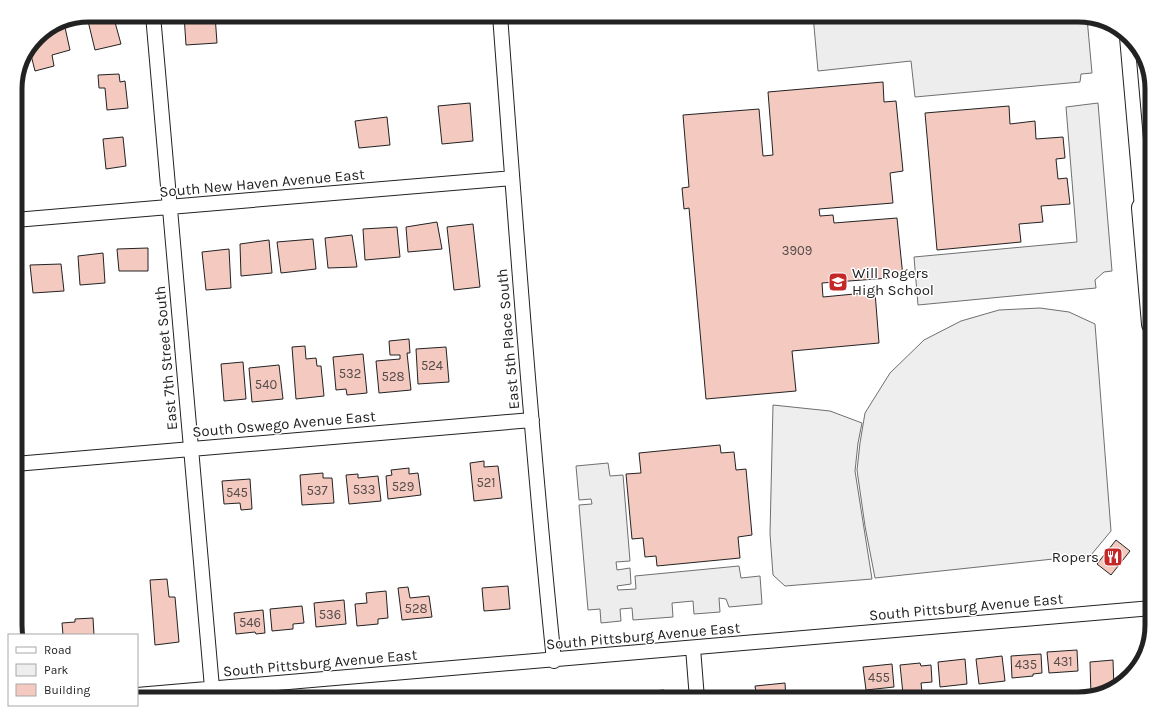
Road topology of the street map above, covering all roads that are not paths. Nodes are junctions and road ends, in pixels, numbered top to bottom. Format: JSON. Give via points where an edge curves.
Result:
{"nodes":[{"id":1,"x":155,"y":22,"type":"edge"},
{"id":2,"x":501,"y":22,"type":"edge"},
{"id":3,"x":1128,"y":45,"type":"edge"},
{"id":4,"x":512,"y":178,"type":"junction"},
{"id":5,"x":1145,"y":188,"type":"edge"},
{"id":6,"x":171,"y":208,"type":"junction"},
{"id":7,"x":22,"y":219,"type":"edge"},
{"id":8,"x":532,"y":420,"type":"junction"},
{"id":9,"x":191,"y":449,"type":"junction"},
{"id":10,"x":22,"y":463,"type":"edge"},
{"id":11,"x":1145,"y":609,"type":"edge"},
{"id":12,"x":693,"y":648,"type":"junction"},
{"id":13,"x":554,"y":661,"type":"junction"},
{"id":14,"x":213,"y":692,"type":"edge"},
{"id":15,"x":234,"y":692,"type":"edge"},
{"id":16,"x":696,"y":692,"type":"edge"}],
"edges":[{"from":1,"to":6,"type":"street","name":"East 7th Street South"},
{"from":2,"to":4,"type":"street","name":"East 5th Place South"},
{"from":3,"to":5,"type":"street"},
{"from":4,"to":6,"type":"street","name":"South New Haven Avenue East"},
{"from":4,"to":8,"type":"street","name":"East 5th Place South"},
{"from":6,"to":7,"type":"street","name":"South New Haven Avenue East"},
{"from":6,"to":9,"type":"street","name":"East 7th Street South"},
{"from":8,"to":9,"type":"street","name":"South Oswego Avenue East"},
{"from":8,"to":13,"type":"street","name":"East 5th Place South"},
{"from":9,"to":10,"type":"street","name":"South Oswego Avenue East"},
{"from":9,"to":14,"type":"street","name":"East 7th Street South"},
{"from":11,"to":12,"type":"street","name":"South Pittsburg Avenue East"},
{"from":12,"to":13,"type":"street","name":"South Pittsburg Avenue East"},
{"from":12,"to":16,"type":"street"},
{"from":13,"to":15,"type":"street","name":"South Pittsburg Avenue East"}]}
